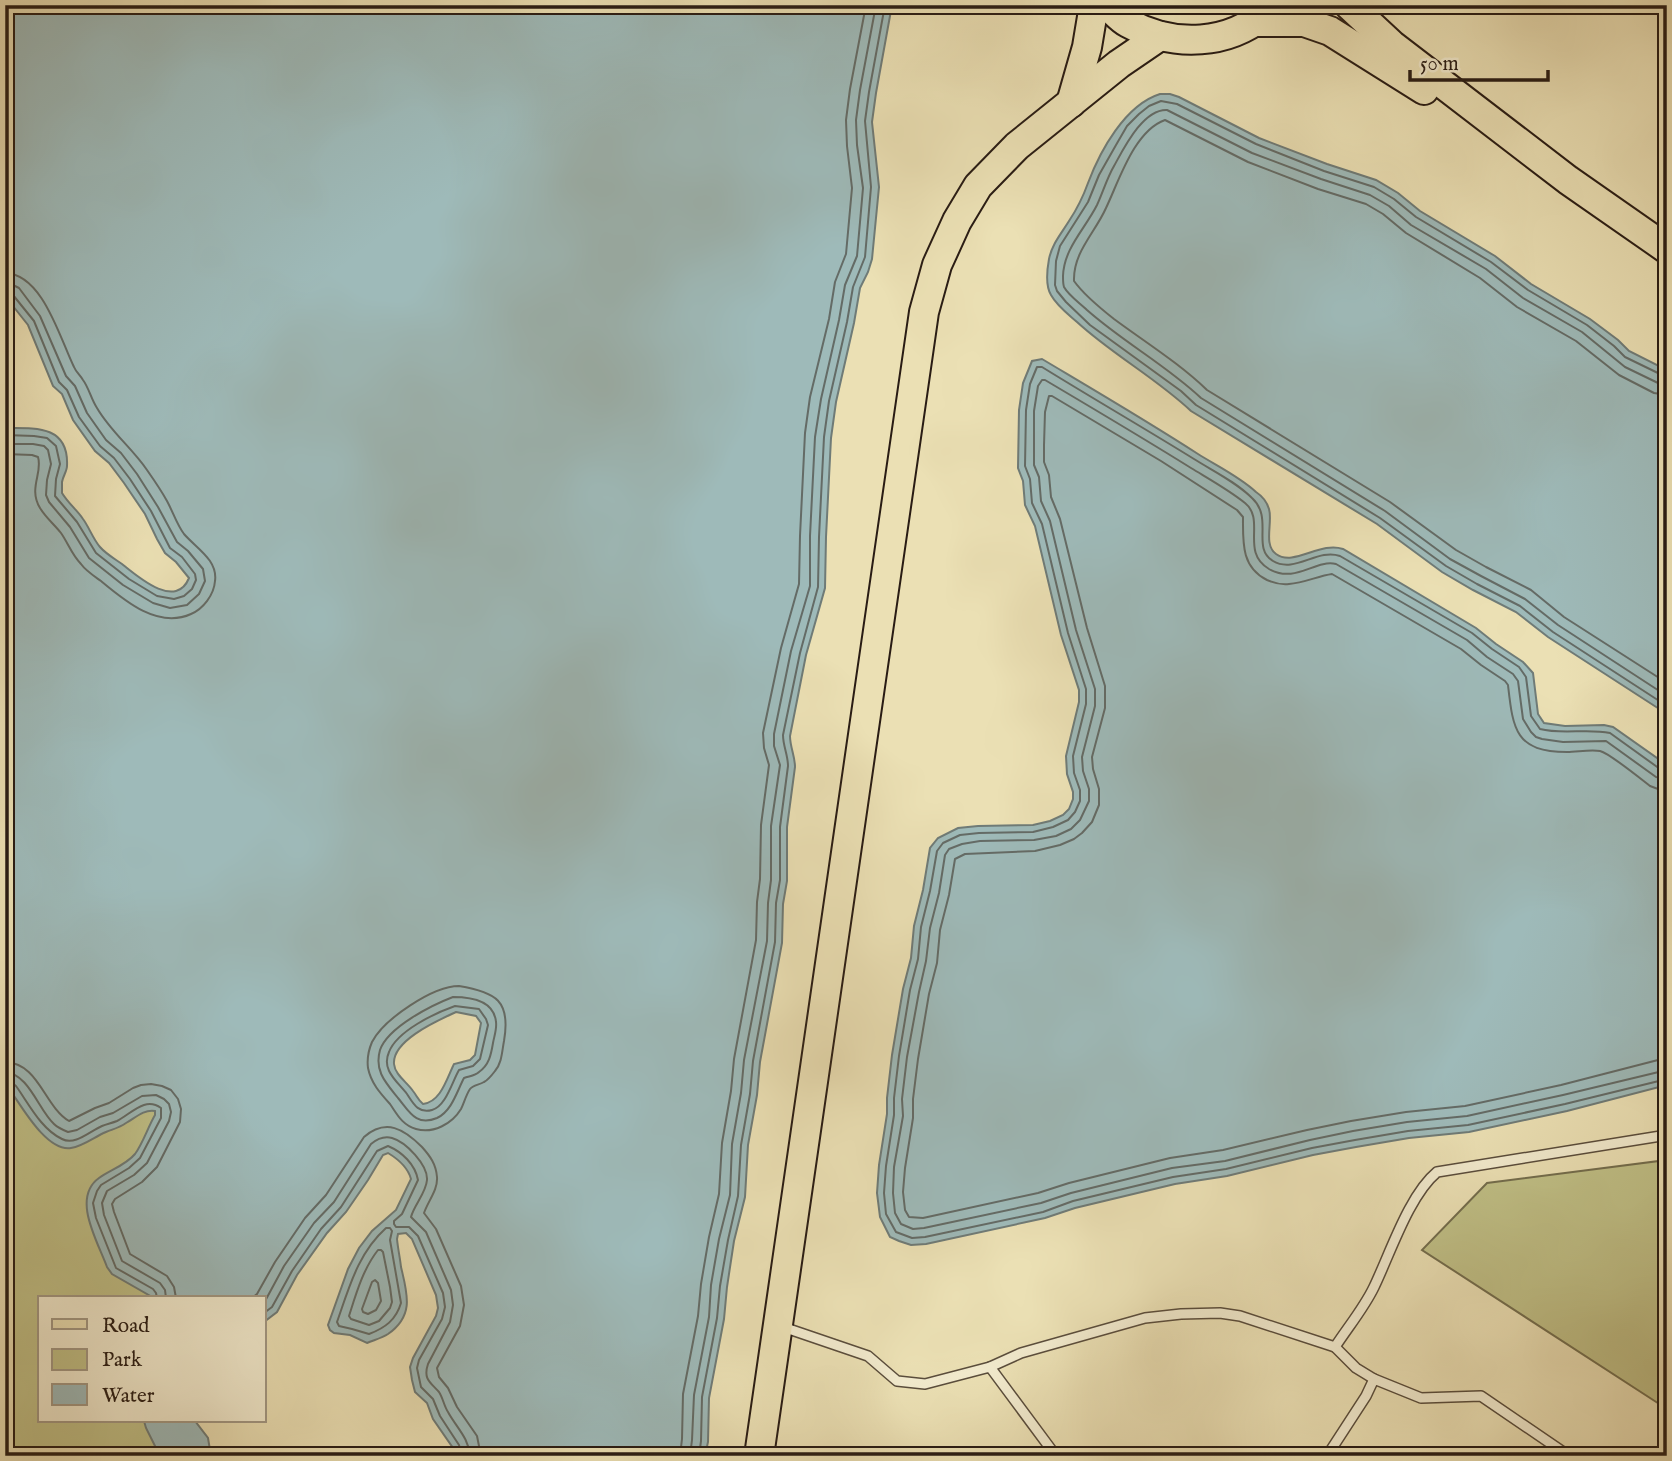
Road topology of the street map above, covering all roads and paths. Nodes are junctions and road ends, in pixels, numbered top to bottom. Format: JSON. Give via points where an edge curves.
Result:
{"nodes":[{"id":1,"x":1094,"y":5,"type":"edge"},
{"id":2,"x":1107,"y":5,"type":"edge"},
{"id":3,"x":1349,"y":5,"type":"edge"},
{"id":4,"x":1265,"y":14,"type":"edge"},
{"id":5,"x":1160,"y":36,"type":"junction"},
{"id":6,"x":1071,"y":103,"type":"junction"},
{"id":7,"x":1568,"y":180,"type":"junction"},
{"id":8,"x":1667,"y":249,"type":"edge"},
{"id":9,"x":1667,"y":1135,"type":"edge"},
{"id":10,"x":779,"y":1325,"type":"junction"},
{"id":11,"x":1335,"y":1347,"type":"junction"},
{"id":12,"x":990,"y":1367,"type":"junction"},
{"id":13,"x":1374,"y":1378,"type":"junction"},
{"id":14,"x":759,"y":1456,"type":"edge"},
{"id":15,"x":1056,"y":1456,"type":"edge"},
{"id":16,"x":1327,"y":1456,"type":"edge"},
{"id":17,"x":1569,"y":1456,"type":"edge"}],
"edges":[{"from":1,"to":6,"type":"main road"},
{"from":2,"to":5,"type":"main road","via":[[1126,22]]},
{"from":3,"to":7,"type":"main road","via":[[1392,45]]},
{"from":4,"to":5,"type":"main road","via":[[1211,39]]},
{"from":4,"to":7,"type":"main road","via":[[1330,31]]},
{"from":5,"to":6,"type":"main road"},
{"from":6,"to":10,"type":"main road","via":[[1017,146],[978,186],[937,265],[924,312]]},
{"from":7,"to":8,"type":"main road"},
{"from":9,"to":11,"type":"lane","via":[[1437,1172],[1404,1220],[1373,1290]]},
{"from":10,"to":12,"type":"lane","via":[[868,1356],[897,1381],[925,1384]]},
{"from":10,"to":14,"type":"main road"},
{"from":11,"to":12,"type":"lane","via":[[1240,1316],[1181,1314],[1145,1318],[1021,1353]]},
{"from":11,"to":13,"type":"lane"},
{"from":12,"to":15,"type":"lane"},
{"from":13,"to":16,"type":"lane"},
{"from":13,"to":17,"type":"lane","via":[[1421,1398],[1481,1396]]}]}
